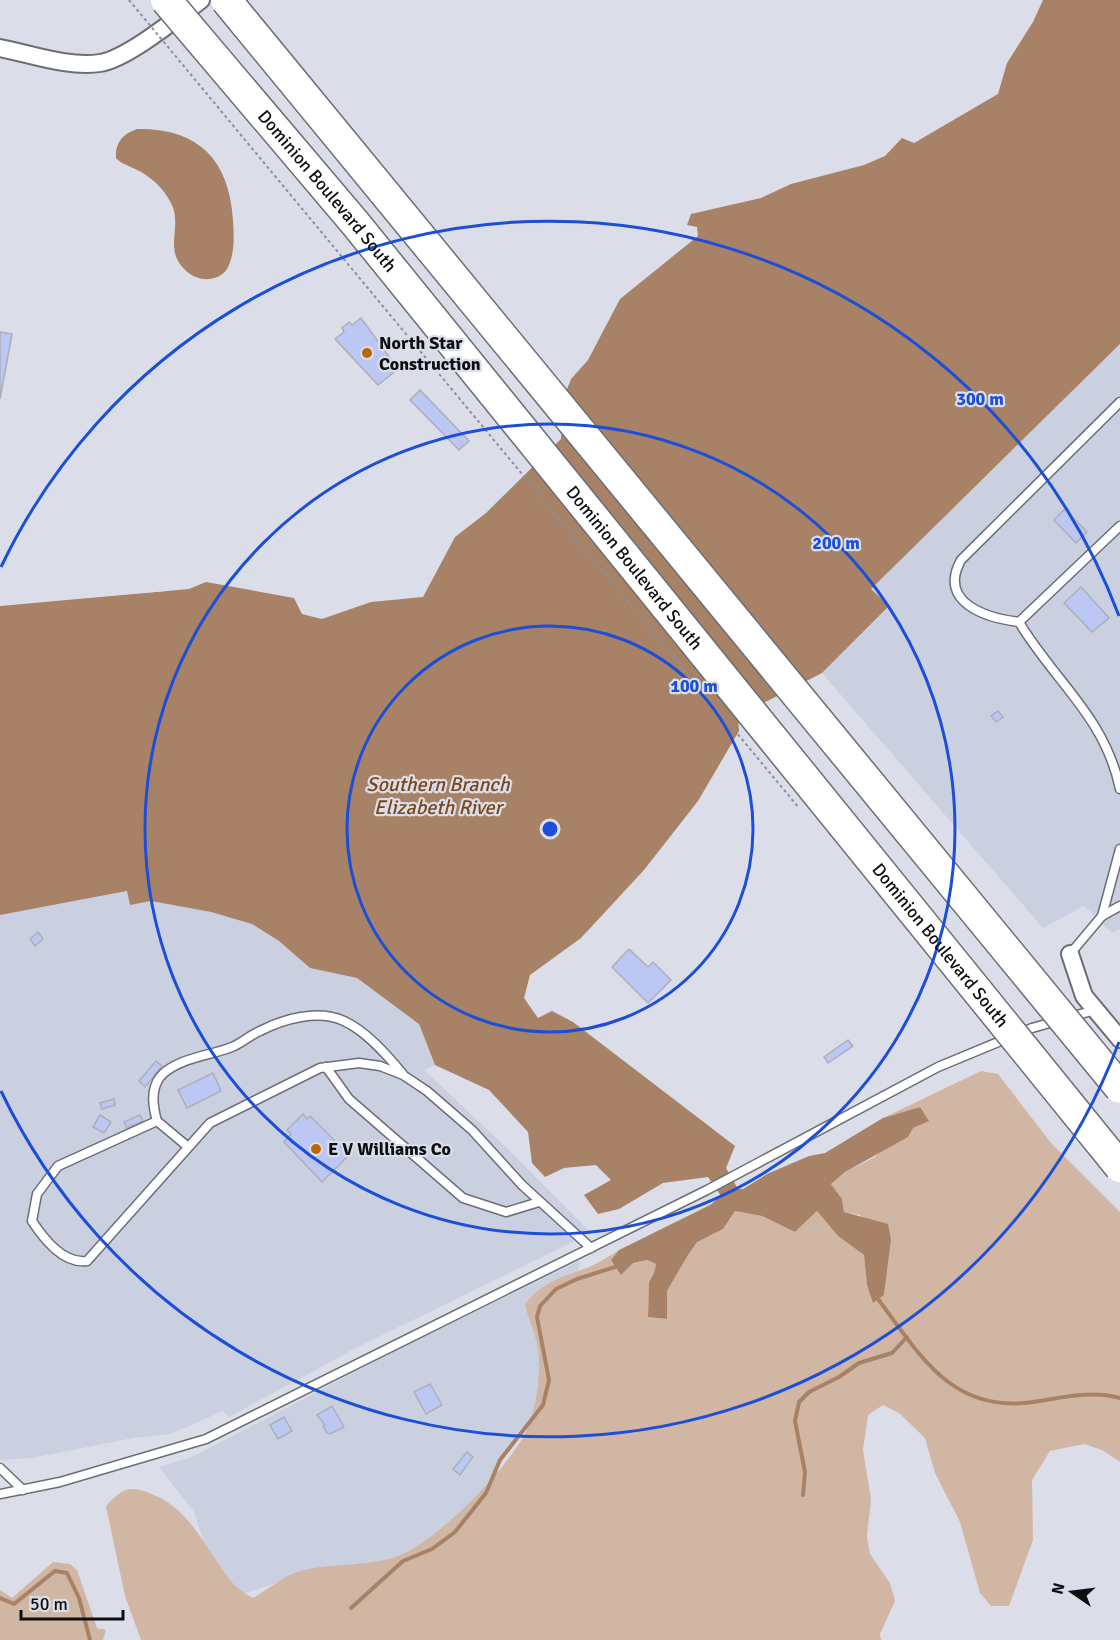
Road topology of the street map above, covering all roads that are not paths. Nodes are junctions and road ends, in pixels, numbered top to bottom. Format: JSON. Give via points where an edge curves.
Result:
{"nodes":[{"id":1,"x":166,"y":0,"type":"edge"},
{"id":2,"x":201,"y":0,"type":"edge"},
{"id":3,"x":226,"y":0,"type":"edge"},
{"id":4,"x":0,"y":48,"type":"edge"},
{"id":5,"x":1120,"y":402,"type":"edge"},
{"id":6,"x":1120,"y":526,"type":"edge"},
{"id":7,"x":1018,"y":622,"type":"junction"},
{"id":8,"x":1120,"y":789,"type":"edge"},
{"id":9,"x":1120,"y":849,"type":"edge"},
{"id":10,"x":1120,"y":906,"type":"edge"},
{"id":11,"x":1102,"y":916,"type":"junction"},
{"id":12,"x":1070,"y":954,"type":"joint"},
{"id":13,"x":1095,"y":1010,"type":"junction"},
{"id":14,"x":1120,"y":1039,"type":"edge"},
{"id":15,"x":326,"y":1067,"type":"junction"},
{"id":16,"x":404,"y":1075,"type":"junction"},
{"id":17,"x":1120,"y":1088,"type":"edge"},
{"id":18,"x":157,"y":1121,"type":"junction"},
{"id":19,"x":188,"y":1146,"type":"junction"},
{"id":20,"x":1120,"y":1167,"type":"edge"},
{"id":21,"x":539,"y":1202,"type":"junction"},
{"id":22,"x":591,"y":1248,"type":"junction"},
{"id":23,"x":0,"y":1468,"type":"edge"},
{"id":24,"x":23,"y":1490,"type":"junction"},
{"id":25,"x":0,"y":1494,"type":"edge"}],
"edges":[{"from":1,"to":20,"type":"highway","name":"Dominion Boulevard South","bridge":true,"via":[[363,232]]},
{"from":2,"to":4,"type":"street","via":[[166,27],[105,62],[67,62]]},
{"from":3,"to":17,"type":"highway","bridge":true},
{"from":5,"to":7,"type":"lane","via":[[955,570],[956,587],[969,607],[995,619]]},
{"from":6,"to":7,"type":"lane"},
{"from":7,"to":8,"type":"lane","via":[[1089,714],[1107,745]]},
{"from":9,"to":11,"type":"lane"},
{"from":10,"to":11,"type":"lane"},
{"from":11,"to":12,"type":"lane"},
{"from":12,"to":13,"type":"street","via":[[1081,989]]},
{"from":13,"to":14,"type":"street"},
{"from":13,"to":22,"type":"lane","via":[[1032,1028],[938,1067]]},
{"from":15,"to":16,"type":"lane","via":[[359,1063]]},
{"from":15,"to":19,"type":"lane","via":[[210,1123]]},
{"from":15,"to":21,"type":"lane","via":[[349,1099],[369,1118],[464,1198],[506,1212]]},
{"from":16,"to":18,"type":"lane","via":[[344,1020],[312,1016],[285,1020],[234,1047],[174,1067],[160,1077],[153,1094]]},
{"from":16,"to":21,"type":"lane","via":[[472,1130]]},
{"from":18,"to":19,"type":"lane"},
{"from":18,"to":19,"type":"lane","via":[[52,1172],[38,1194],[32,1221],[45,1241],[71,1260],[87,1261]]},
{"from":21,"to":22,"type":"lane"},
{"from":22,"to":24,"type":"lane","via":[[206,1439]]},
{"from":23,"to":24,"type":"lane"},
{"from":24,"to":25,"type":"lane"}]}
